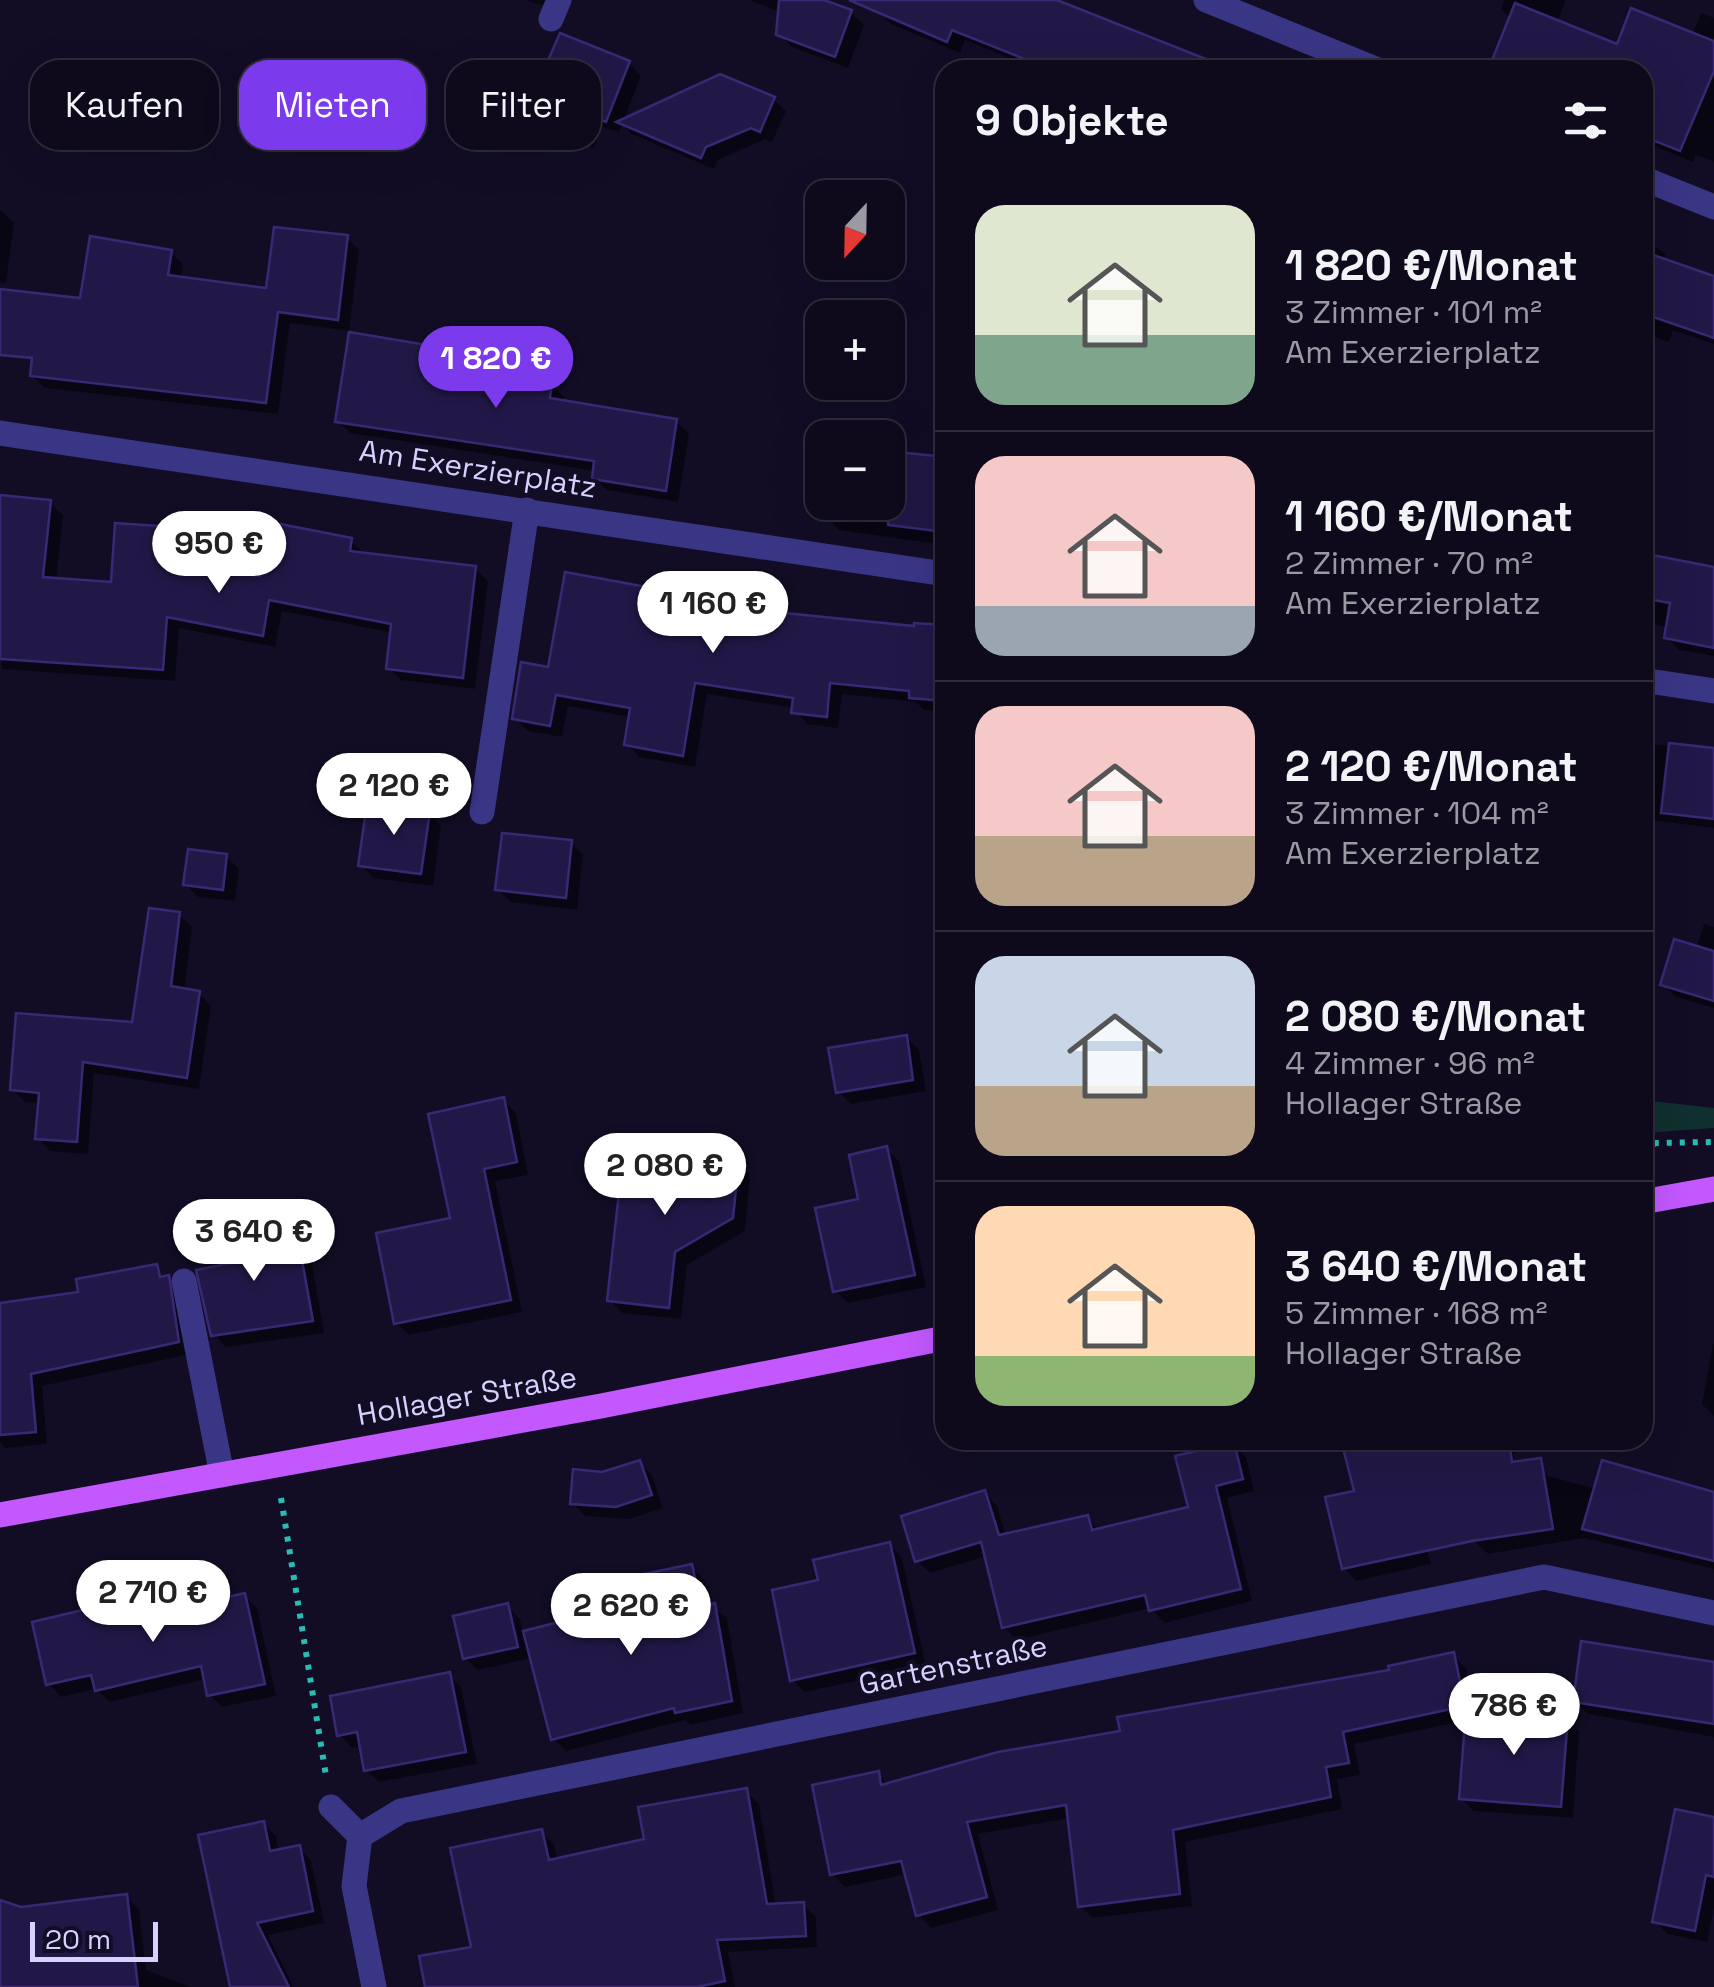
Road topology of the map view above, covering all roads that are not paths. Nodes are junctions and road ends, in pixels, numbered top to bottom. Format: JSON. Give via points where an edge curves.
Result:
{"nodes":[{"id":1,"x":1206,"y":0,"type":"edge"},
{"id":2,"x":1353,"y":60,"type":"edge"},
{"id":3,"x":1653,"y":182,"type":"edge"},
{"id":4,"x":1714,"y":207,"type":"edge"},
{"id":5,"x":0,"y":433,"type":"edge"},
{"id":6,"x":527,"y":510,"type":"junction"},
{"id":7,"x":935,"y":572,"type":"edge"},
{"id":8,"x":1653,"y":682,"type":"edge"},
{"id":9,"x":1714,"y":691,"type":"edge"},
{"id":10,"x":482,"y":812,"type":"dead end"},
{"id":11,"x":1714,"y":1190,"type":"edge"},
{"id":12,"x":1653,"y":1200,"type":"edge"},
{"id":13,"x":184,"y":1281,"type":"dead end"},
{"id":14,"x":935,"y":1340,"type":"edge"},
{"id":15,"x":222,"y":1475,"type":"junction"},
{"id":16,"x":0,"y":1515,"type":"edge"},
{"id":17,"x":1714,"y":1613,"type":"edge"},
{"id":18,"x":332,"y":1807,"type":"road end"},
{"id":19,"x":360,"y":1836,"type":"junction"},
{"id":20,"x":374,"y":1987,"type":"edge"}],
"edges":[{"from":1,"to":2,"type":"street"},
{"from":3,"to":4,"type":"street"},
{"from":5,"to":6,"type":"street","name":"Am Exerzierplatz"},
{"from":6,"to":7,"type":"street","name":"Am Exerzierplatz"},
{"from":6,"to":10,"type":"street"},
{"from":8,"to":9,"type":"street"},
{"from":11,"to":12,"type":"main road"},
{"from":13,"to":15,"type":"street"},
{"from":14,"to":15,"type":"main road","name":"Hollager Straße"},
{"from":15,"to":16,"type":"main road","name":"Hollager Straße"},
{"from":17,"to":19,"type":"street","name":"Gartenstraße","via":[[1544,1577],[400,1811]]},
{"from":18,"to":19,"type":"street"},
{"from":19,"to":20,"type":"street","via":[[354,1886]]}]}
